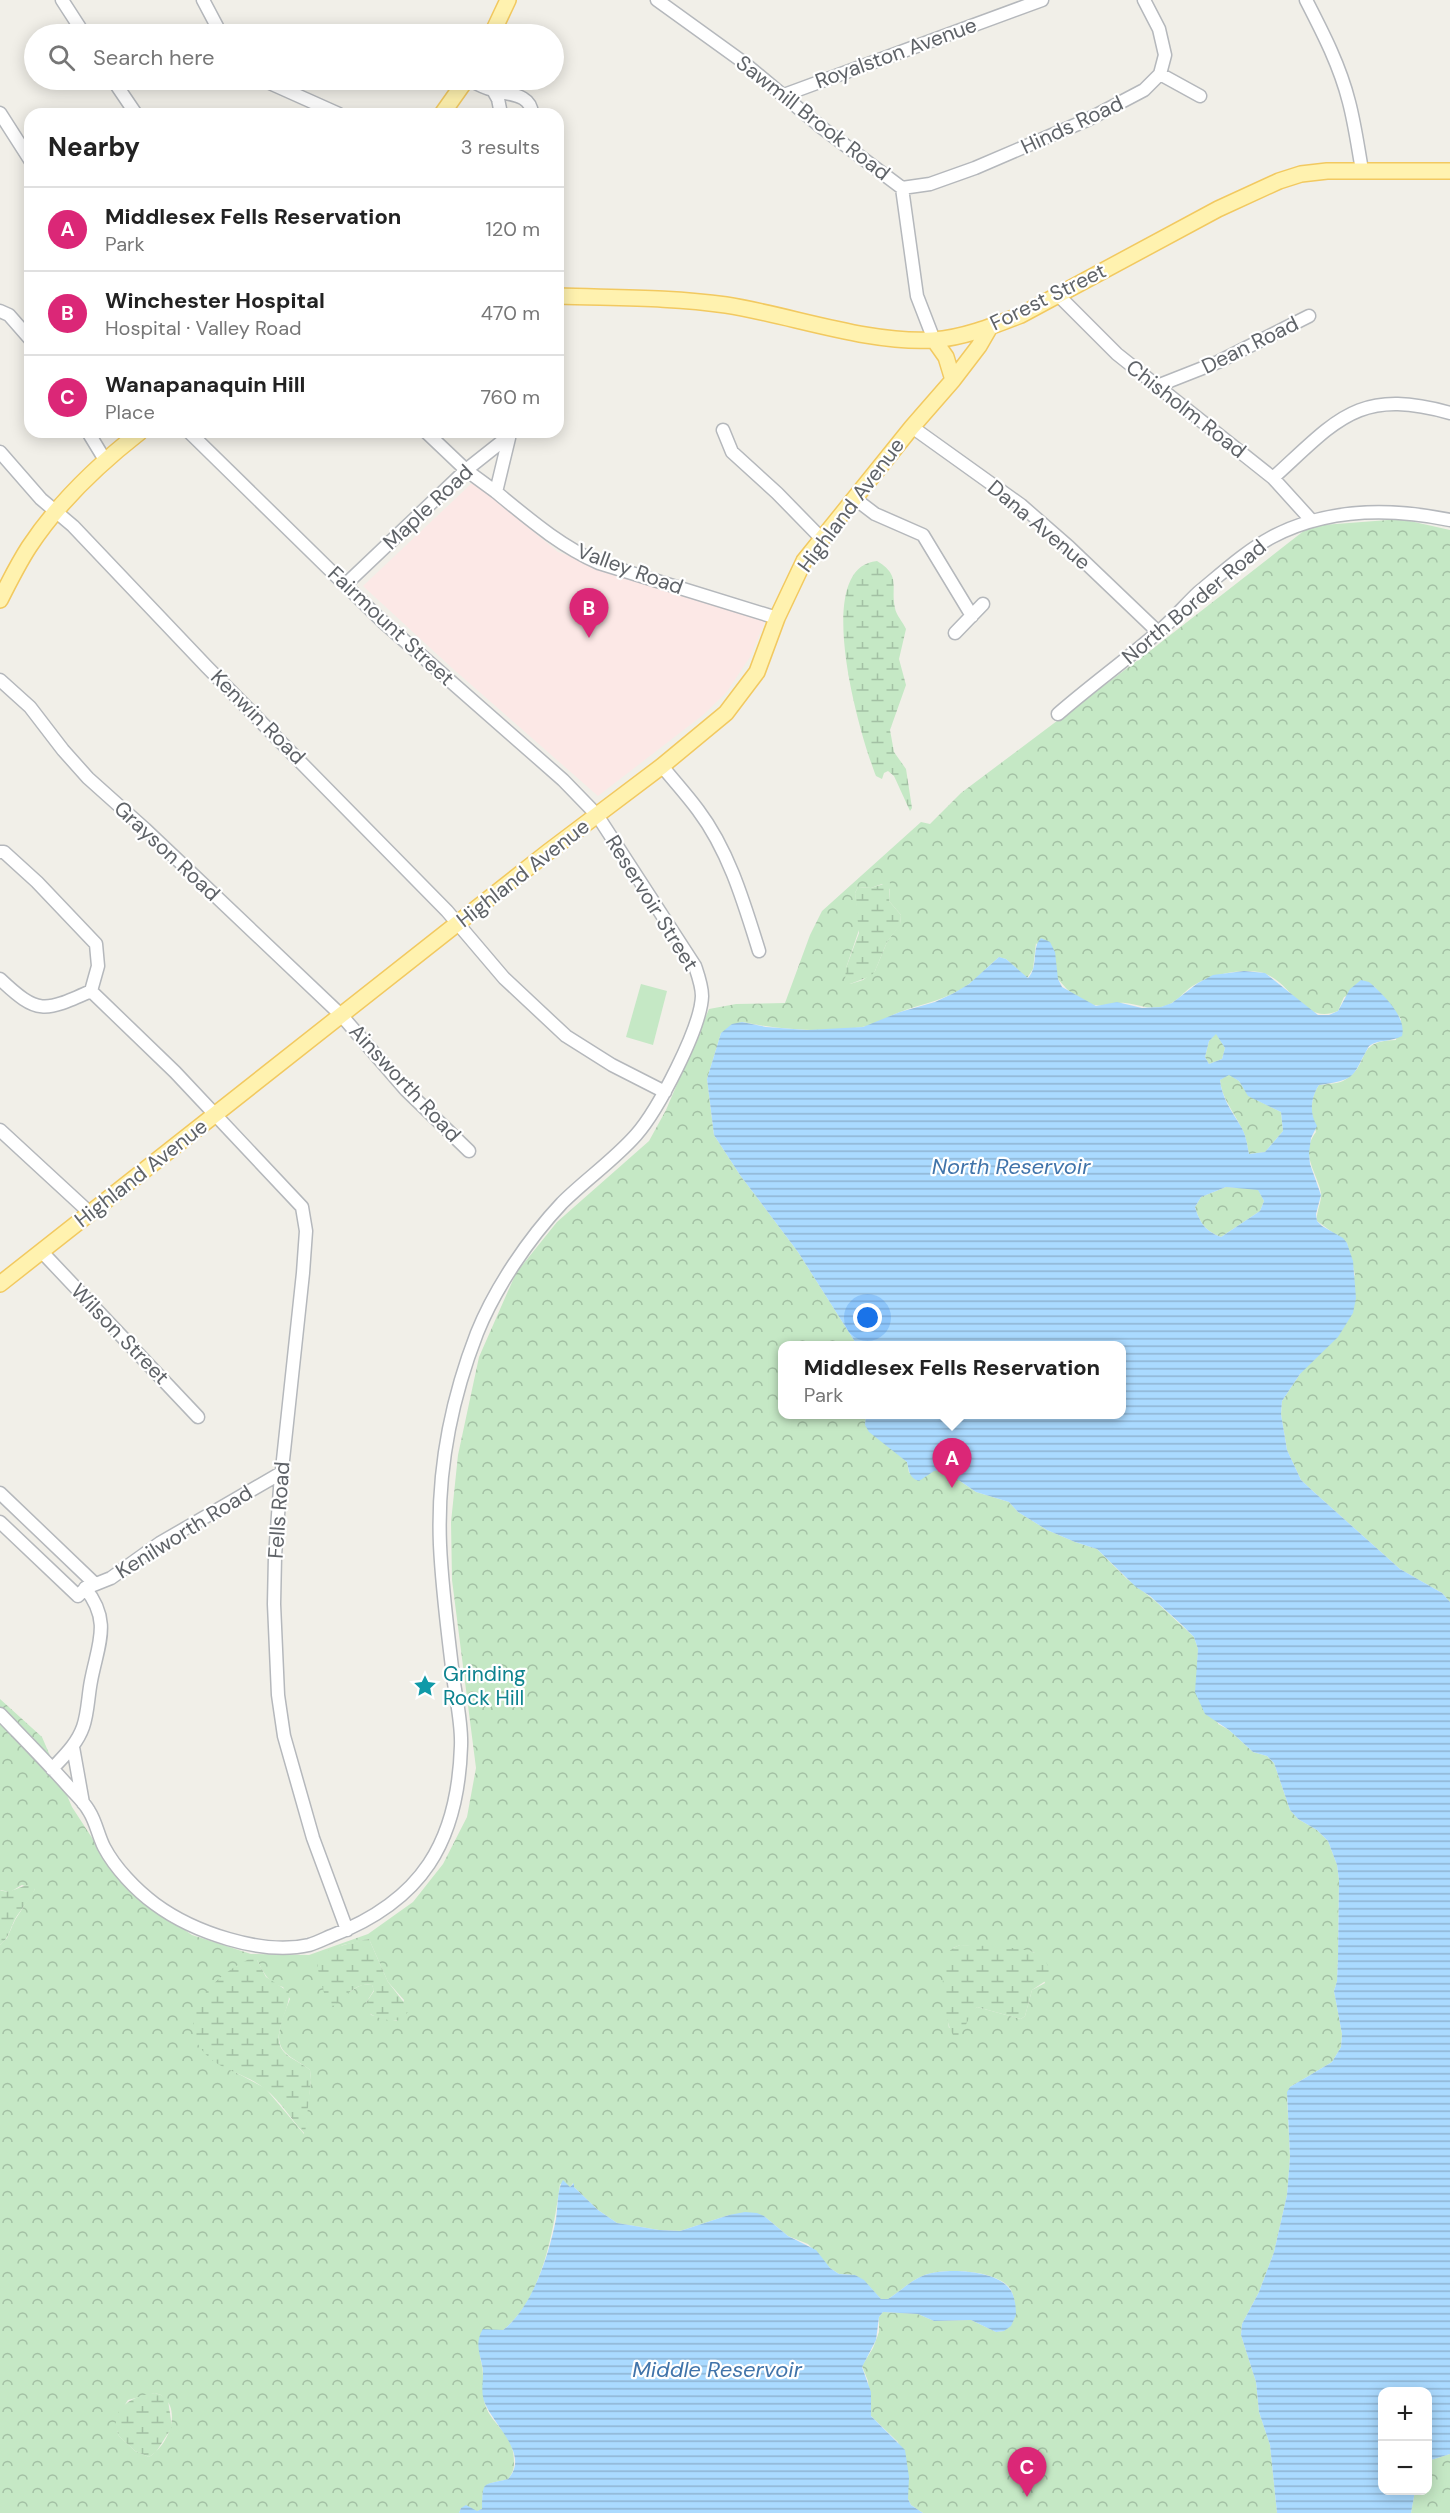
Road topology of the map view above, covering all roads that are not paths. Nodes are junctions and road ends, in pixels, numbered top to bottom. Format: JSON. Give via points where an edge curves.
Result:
{"nodes":[{"id":1,"x":62,"y":0,"type":"edge"},
{"id":2,"x":202,"y":0,"type":"edge"},
{"id":3,"x":508,"y":0,"type":"edge"},
{"id":4,"x":657,"y":0,"type":"edge"},
{"id":5,"x":1042,"y":0,"type":"edge"},
{"id":6,"x":1144,"y":0,"type":"edge"},
{"id":7,"x":1306,"y":0,"type":"edge"},
{"id":8,"x":78,"y":24,"type":"edge"},
{"id":9,"x":215,"y":24,"type":"edge"},
{"id":10,"x":497,"y":24,"type":"edge"},
{"id":11,"x":1160,"y":74,"type":"junction"},
{"id":12,"x":120,"y":90,"type":"edge"},
{"id":13,"x":285,"y":90,"type":"edge"},
{"id":14,"x":460,"y":90,"type":"edge"},
{"id":15,"x":493,"y":90,"type":"joint"},
{"id":16,"x":784,"y":94,"type":"junction"},
{"id":17,"x":1200,"y":96,"type":"dead end"},
{"id":18,"x":132,"y":108,"type":"edge"},
{"id":19,"x":326,"y":108,"type":"edge"},
{"id":20,"x":447,"y":108,"type":"edge"},
{"id":21,"x":500,"y":108,"type":"edge"},
{"id":22,"x":531,"y":108,"type":"edge"},
{"id":23,"x":0,"y":113,"type":"edge"},
{"id":24,"x":24,"y":151,"type":"edge"},
{"id":25,"x":1362,"y":170,"type":"junction"},
{"id":26,"x":1450,"y":171,"type":"edge"},
{"id":27,"x":902,"y":188,"type":"junction"},
{"id":28,"x":564,"y":296,"type":"edge"},
{"id":29,"x":1059,"y":296,"type":"junction"},
{"id":30,"x":0,"y":311,"type":"edge"},
{"id":31,"x":1309,"y":316,"type":"dead end"},
{"id":32,"x":990,"y":327,"type":"junction"},
{"id":33,"x":24,"y":332,"type":"edge"},
{"id":34,"x":934,"y":340,"type":"junction"},
{"id":35,"x":953,"y":380,"type":"junction"},
{"id":36,"x":1157,"y":386,"type":"junction"},
{"id":37,"x":1450,"y":413,"type":"edge"},
{"id":38,"x":912,"y":427,"type":"junction"},
{"id":39,"x":723,"y":430,"type":"dead end"},
{"id":40,"x":92,"y":438,"type":"edge"},
{"id":41,"x":132,"y":438,"type":"edge"},
{"id":42,"x":195,"y":438,"type":"edge"},
{"id":43,"x":435,"y":438,"type":"edge"},
{"id":44,"x":505,"y":438,"type":"edge"},
{"id":45,"x":508,"y":438,"type":"edge"},
{"id":46,"x":0,"y":452,"type":"edge"},
{"id":47,"x":105,"y":460,"type":"junction"},
{"id":48,"x":466,"y":470,"type":"junction"},
{"id":49,"x":1274,"y":478,"type":"junction"},
{"id":50,"x":496,"y":492,"type":"junction"},
{"id":51,"x":854,"y":498,"type":"junction"},
{"id":52,"x":56,"y":512,"type":"junction"},
{"id":53,"x":1450,"y":520,"type":"edge"},
{"id":54,"x":1312,"y":521,"type":"junction"},
{"id":55,"x":821,"y":538,"type":"junction"},
{"id":56,"x":346,"y":584,"type":"junction"},
{"id":57,"x":0,"y":600,"type":"edge"},
{"id":58,"x":983,"y":604,"type":"dead end"},
{"id":59,"x":972,"y":616,"type":"junction"},
{"id":60,"x":777,"y":618,"type":"junction"},
{"id":61,"x":1158,"y":632,"type":"junction"},
{"id":62,"x":955,"y":633,"type":"dead end"},
{"id":63,"x":0,"y":680,"type":"edge"},
{"id":64,"x":1058,"y":714,"type":"dead end"},
{"id":65,"x":662,"y":766,"type":"junction"},
{"id":66,"x":597,"y":815,"type":"junction"},
{"id":67,"x":0,"y":852,"type":"edge"},
{"id":68,"x":459,"y":924,"type":"junction"},
{"id":69,"x":759,"y":951,"type":"dead end"},
{"id":70,"x":0,"y":979,"type":"edge"},
{"id":71,"x":91,"y":991,"type":"junction"},
{"id":72,"x":342,"y":1016,"type":"junction"},
{"id":73,"x":665,"y":1092,"type":"junction"},
{"id":74,"x":215,"y":1114,"type":"junction"},
{"id":75,"x":0,"y":1130,"type":"edge"},
{"id":76,"x":469,"y":1151,"type":"dead end"},
{"id":77,"x":90,"y":1213,"type":"junction"},
{"id":78,"x":42,"y":1252,"type":"junction"},
{"id":79,"x":1,"y":1282,"type":"edge"},
{"id":80,"x":198,"y":1417,"type":"dead end"},
{"id":81,"x":281,"y":1473,"type":"junction"},
{"id":82,"x":0,"y":1493,"type":"edge"},
{"id":83,"x":0,"y":1522,"type":"edge"},
{"id":84,"x":85,"y":1588,"type":"junction"},
{"id":85,"x":0,"y":1714,"type":"edge"},
{"id":86,"x":73,"y":1747,"type":"junction"},
{"id":87,"x":52,"y":1769,"type":"junction"},
{"id":88,"x":83,"y":1803,"type":"junction"},
{"id":89,"x":347,"y":1930,"type":"junction"}],
"edges":[{"from":1,"to":8,"type":"street"},
{"from":2,"to":9,"type":"street"},
{"from":3,"to":10,"type":"main road"},
{"from":4,"to":16,"type":"street","name":"Sawmill Brook Road"},
{"from":5,"to":16,"type":"street","name":"Royalston Avenue"},
{"from":6,"to":11,"type":"street","via":[[1165,54]]},
{"from":7,"to":25,"type":"street","via":[[1343,83]]},
{"from":11,"to":17,"type":"street"},
{"from":11,"to":27,"type":"street","name":"Hinds Road","via":[[1144,90],[1087,120],[975,168],[930,184]]},
{"from":12,"to":18,"type":"street"},
{"from":13,"to":19,"type":"street"},
{"from":14,"to":20,"type":"main road"},
{"from":15,"to":21,"type":"street"},
{"from":15,"to":22,"type":"street","via":[[525,99]]},
{"from":16,"to":27,"type":"street","name":"Sawmill Brook Road"},
{"from":23,"to":24,"type":"street"},
{"from":25,"to":26,"type":"main road","name":"Forest Street"},
{"from":25,"to":29,"type":"main road","name":"Forest Street","via":[[1301,174],[1262,188]]},
{"from":27,"to":34,"type":"street","name":"Sawmill Brook Road","via":[[917,296]]},
{"from":28,"to":34,"type":"main road","name":"Forest Street","via":[[702,302],[891,338]]},
{"from":29,"to":32,"type":"main road","name":"Forest Street"},
{"from":29,"to":36,"type":"street","name":"Chisholm Road","via":[[1117,354]]},
{"from":30,"to":33,"type":"street"},
{"from":31,"to":36,"type":"street","name":"Dean Road","via":[[1218,362]]},
{"from":32,"to":34,"type":"main road","name":"Forest Street"},
{"from":32,"to":35,"type":"main road","name":"Highland Avenue"},
{"from":34,"to":35,"type":"main road","via":[[946,357]]},
{"from":35,"to":38,"type":"main road","name":"Highland Avenue"},
{"from":36,"to":49,"type":"street","name":"Chisholm Road"},
{"from":37,"to":49,"type":"street","via":[[1405,403],[1370,405],[1336,421]]},
{"from":38,"to":51,"type":"main road","name":"Highland Avenue"},
{"from":38,"to":61,"type":"street","name":"Dana Avenue","via":[[1021,505]]},
{"from":39,"to":55,"type":"street","via":[[732,452]]},
{"from":40,"to":47,"type":"street"},
{"from":41,"to":47,"type":"main road"},
{"from":42,"to":56,"type":"street","name":"Fairmount Street"},
{"from":43,"to":48,"type":"street","name":"Valley Road"},
{"from":44,"to":48,"type":"street","name":"Maple Road"},
{"from":45,"to":50,"type":"street"},
{"from":46,"to":52,"type":"street","name":"Kenwin Road"},
{"from":47,"to":52,"type":"main road"},
{"from":48,"to":50,"type":"street","name":"Valley Road"},
{"from":48,"to":56,"type":"street","name":"Maple Road"},
{"from":49,"to":54,"type":"street","name":"Chisholm Road"},
{"from":50,"to":60,"type":"street","name":"Valley Road","via":[[580,555]]},
{"from":51,"to":55,"type":"main road","name":"Highland Avenue"},
{"from":51,"to":59,"type":"street","via":[[874,514],[923,535]]},
{"from":52,"to":57,"type":"main road","via":[[29,547]]},
{"from":52,"to":68,"type":"street","name":"Kenwin Road"},
{"from":53,"to":54,"type":"street","name":"North Border Road","via":[[1384,512]]},
{"from":54,"to":61,"type":"street","name":"North Border Road","via":[[1272,537],[1232,565]]},
{"from":55,"to":60,"type":"main road","name":"Highland Avenue","via":[[804,561]]},
{"from":56,"to":66,"type":"street","name":"Fairmount Street"},
{"from":58,"to":59,"type":"street"},
{"from":59,"to":62,"type":"street"},
{"from":60,"to":65,"type":"main road","name":"Highland Avenue","via":[[757,672],[742,695]]},
{"from":61,"to":64,"type":"street","name":"North Border Road"},
{"from":63,"to":72,"type":"street","name":"Grayson Road","via":[[30,707],[88,778]]},
{"from":65,"to":66,"type":"main road","name":"Highland Avenue"},
{"from":65,"to":69,"type":"street","via":[[699,811],[724,855]]},
{"from":66,"to":68,"type":"main road","name":"Highland Avenue"},
{"from":66,"to":73,"type":"street","name":"Reservoir Street","via":[[695,966],[702,992],[694,1028]]},
{"from":67,"to":71,"type":"street","via":[[37,882],[96,944],[98,966]]},
{"from":68,"to":72,"type":"main road","name":"Highland Avenue"},
{"from":68,"to":73,"type":"street","name":"Kenwin Road","via":[[504,978],[566,1036]]},
{"from":70,"to":71,"type":"street","via":[[38,1007],[61,1004]]},
{"from":71,"to":74,"type":"street","name":"Fells Road"},
{"from":72,"to":74,"type":"main road","name":"Highland Avenue"},
{"from":72,"to":76,"type":"street","name":"Ainsworth Road","via":[[406,1090]]},
{"from":73,"to":89,"type":"street","via":[[637,1135],[554,1213],[504,1278],[479,1328],[451,1417],[441,1486],[444,1608],[461,1742],[457,1791],[446,1836],[424,1872],[389,1906]]},
{"from":74,"to":77,"type":"main road","name":"Highland Avenue"},
{"from":74,"to":81,"type":"street","name":"Fells Road","via":[[302,1207],[306,1231],[303,1273]]},
{"from":75,"to":77,"type":"street"},
{"from":77,"to":78,"type":"main road","name":"Highland Avenue"},
{"from":78,"to":79,"type":"main road","name":"Highland Avenue"},
{"from":78,"to":80,"type":"street","name":"Wilson Street"},
{"from":81,"to":84,"type":"street","name":"Kenilworth Road","via":[[160,1543],[111,1578]]},
{"from":81,"to":89,"type":"street","name":"Fells Road","via":[[274,1604],[278,1695],[284,1736],[313,1838]]},
{"from":82,"to":84,"type":"street","via":[[92,1581]]},
{"from":83,"to":84,"type":"street","via":[[78,1596]]},
{"from":84,"to":86,"type":"street","via":[[96,1602],[103,1624],[83,1726]]},
{"from":85,"to":87,"type":"street"},
{"from":86,"to":87,"type":"street"},
{"from":86,"to":88,"type":"street"},
{"from":87,"to":88,"type":"street"},
{"from":88,"to":89,"type":"street","via":[[105,1849],[126,1878],[154,1904],[185,1923],[261,1947],[307,1945]]}]}
